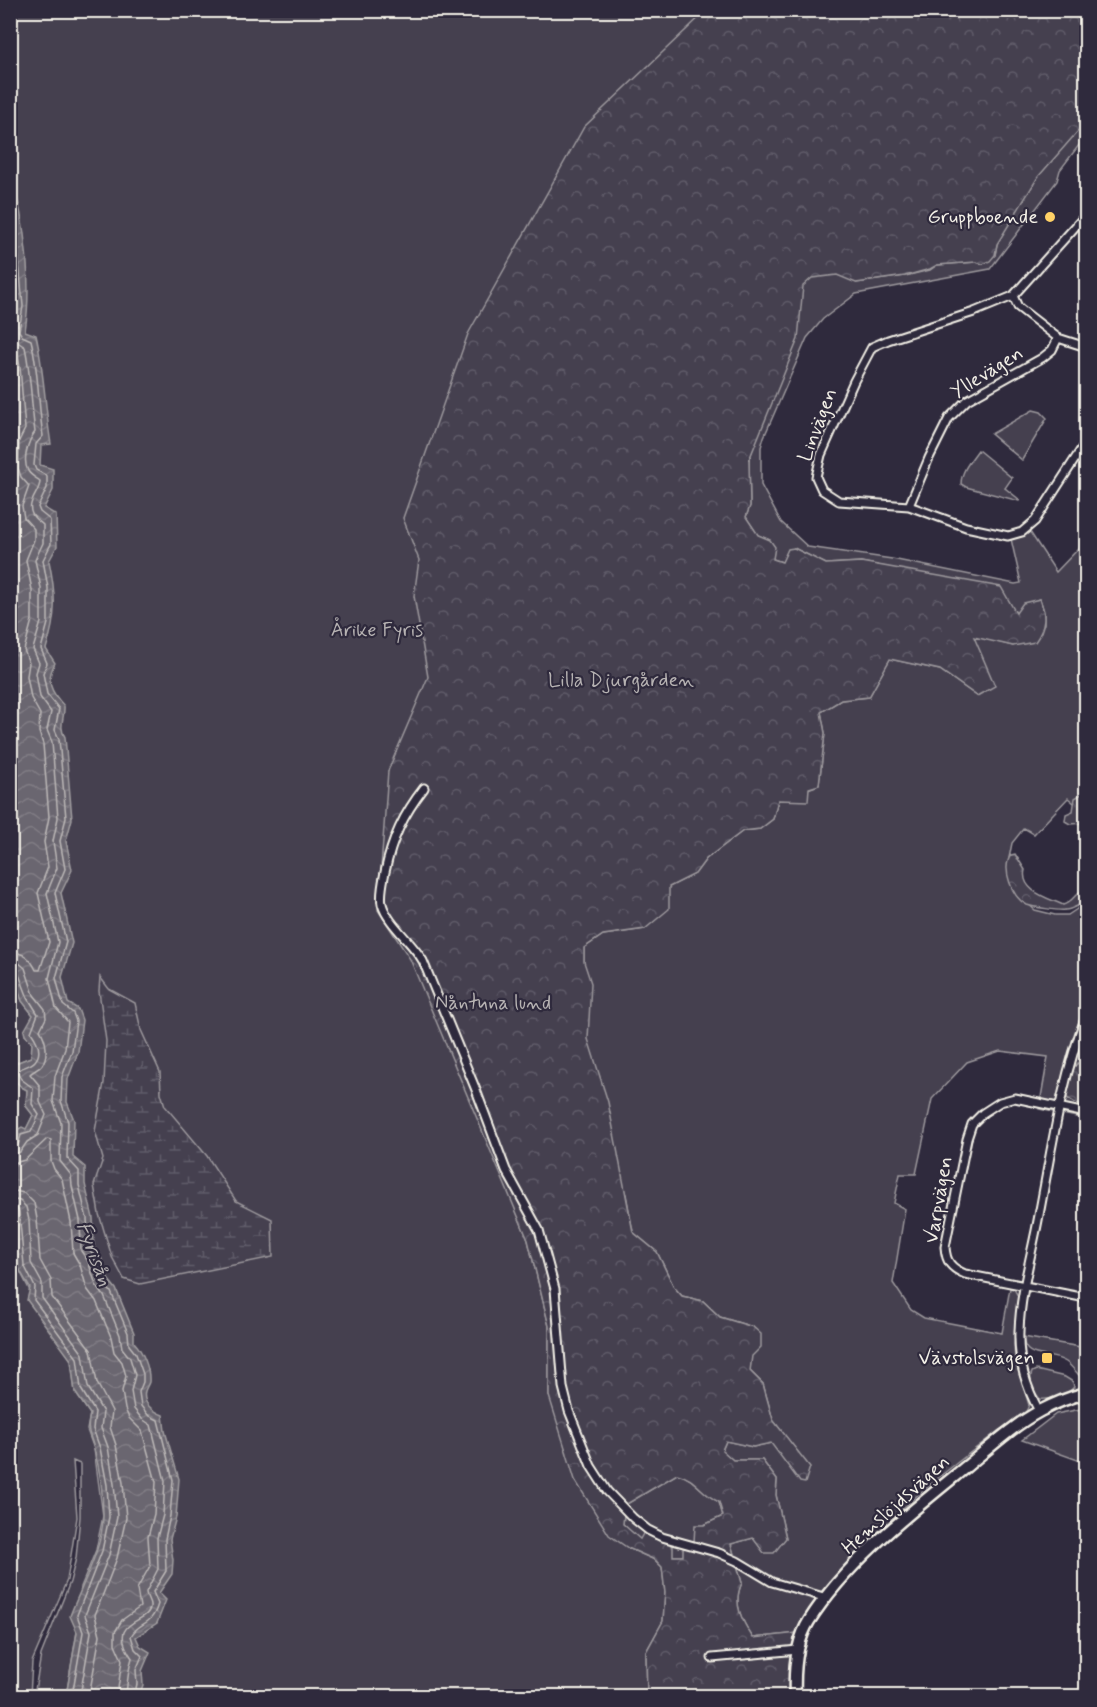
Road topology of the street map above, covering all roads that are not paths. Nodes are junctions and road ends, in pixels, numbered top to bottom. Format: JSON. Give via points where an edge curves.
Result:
{"nodes":[{"id":1,"x":1083,"y":218,"type":"dead end"},
{"id":2,"x":1013,"y":296,"type":"junction"},
{"id":3,"x":1058,"y":338,"type":"junction"},
{"id":4,"x":1086,"y":347,"type":"edge"},
{"id":5,"x":1086,"y":442,"type":"edge"},
{"id":6,"x":909,"y":506,"type":"junction"},
{"id":7,"x":424,"y":788,"type":"dead end"},
{"id":8,"x":1086,"y":1016,"type":"edge"},
{"id":9,"x":1060,"y":1107,"type":"junction"},
{"id":10,"x":1086,"y":1113,"type":"edge"},
{"id":11,"x":1026,"y":1285,"type":"junction"},
{"id":12,"x":1086,"y":1298,"type":"edge"},
{"id":13,"x":1086,"y":1393,"type":"edge"},
{"id":14,"x":1039,"y":1411,"type":"junction"},
{"id":15,"x":827,"y":1598,"type":"junction"},
{"id":16,"x":798,"y":1650,"type":"junction"},
{"id":17,"x":712,"y":1658,"type":"dead end"},
{"id":18,"x":795,"y":1696,"type":"edge"}],
"edges":[{"from":1,"to":2,"type":"street","name":"Linvägen"},
{"from":2,"to":3,"type":"street","via":[[1018,307]]},
{"from":2,"to":6,"type":"street","name":"Linvägen","via":[[878,343],[866,355],[821,455],[816,477],[822,490],[839,501]]},
{"from":3,"to":4,"type":"street"},
{"from":3,"to":6,"type":"street","name":"Yllevägen","via":[[1042,358],[967,400],[949,418]]},
{"from":5,"to":6,"type":"street","name":"Linvägen","via":[[1041,514],[1014,535],[983,532]]},
{"from":7,"to":15,"type":"street","via":[[391,843],[382,904],[423,961],[506,1170],[539,1230],[555,1289],[568,1411],[591,1466],[607,1491],[648,1530],[719,1553],[772,1582]]},
{"from":8,"to":9,"type":"street","via":[[1072,1054]]},
{"from":9,"to":10,"type":"street","name":"Varpvägen"},
{"from":9,"to":11,"type":"street"},
{"from":9,"to":11,"type":"street","name":"Varpvägen","via":[[1015,1098],[1000,1102],[972,1124],[945,1247],[953,1269]]},
{"from":11,"to":12,"type":"street","name":"Varpvägen"},
{"from":11,"to":14,"type":"street","via":[[1020,1352],[1023,1372]]},
{"from":13,"to":14,"type":"street","name":"Hemslöjdsvägen"},
{"from":14,"to":15,"type":"street","name":"Hemslöjdsvägen","via":[[923,1502],[856,1563]]},
{"from":15,"to":16,"type":"street","name":"Hemslöjdsvägen","via":[[809,1622]]},
{"from":16,"to":17,"type":"street"},
{"from":16,"to":18,"type":"street","name":"Hemslöjdsvägen"}]}
